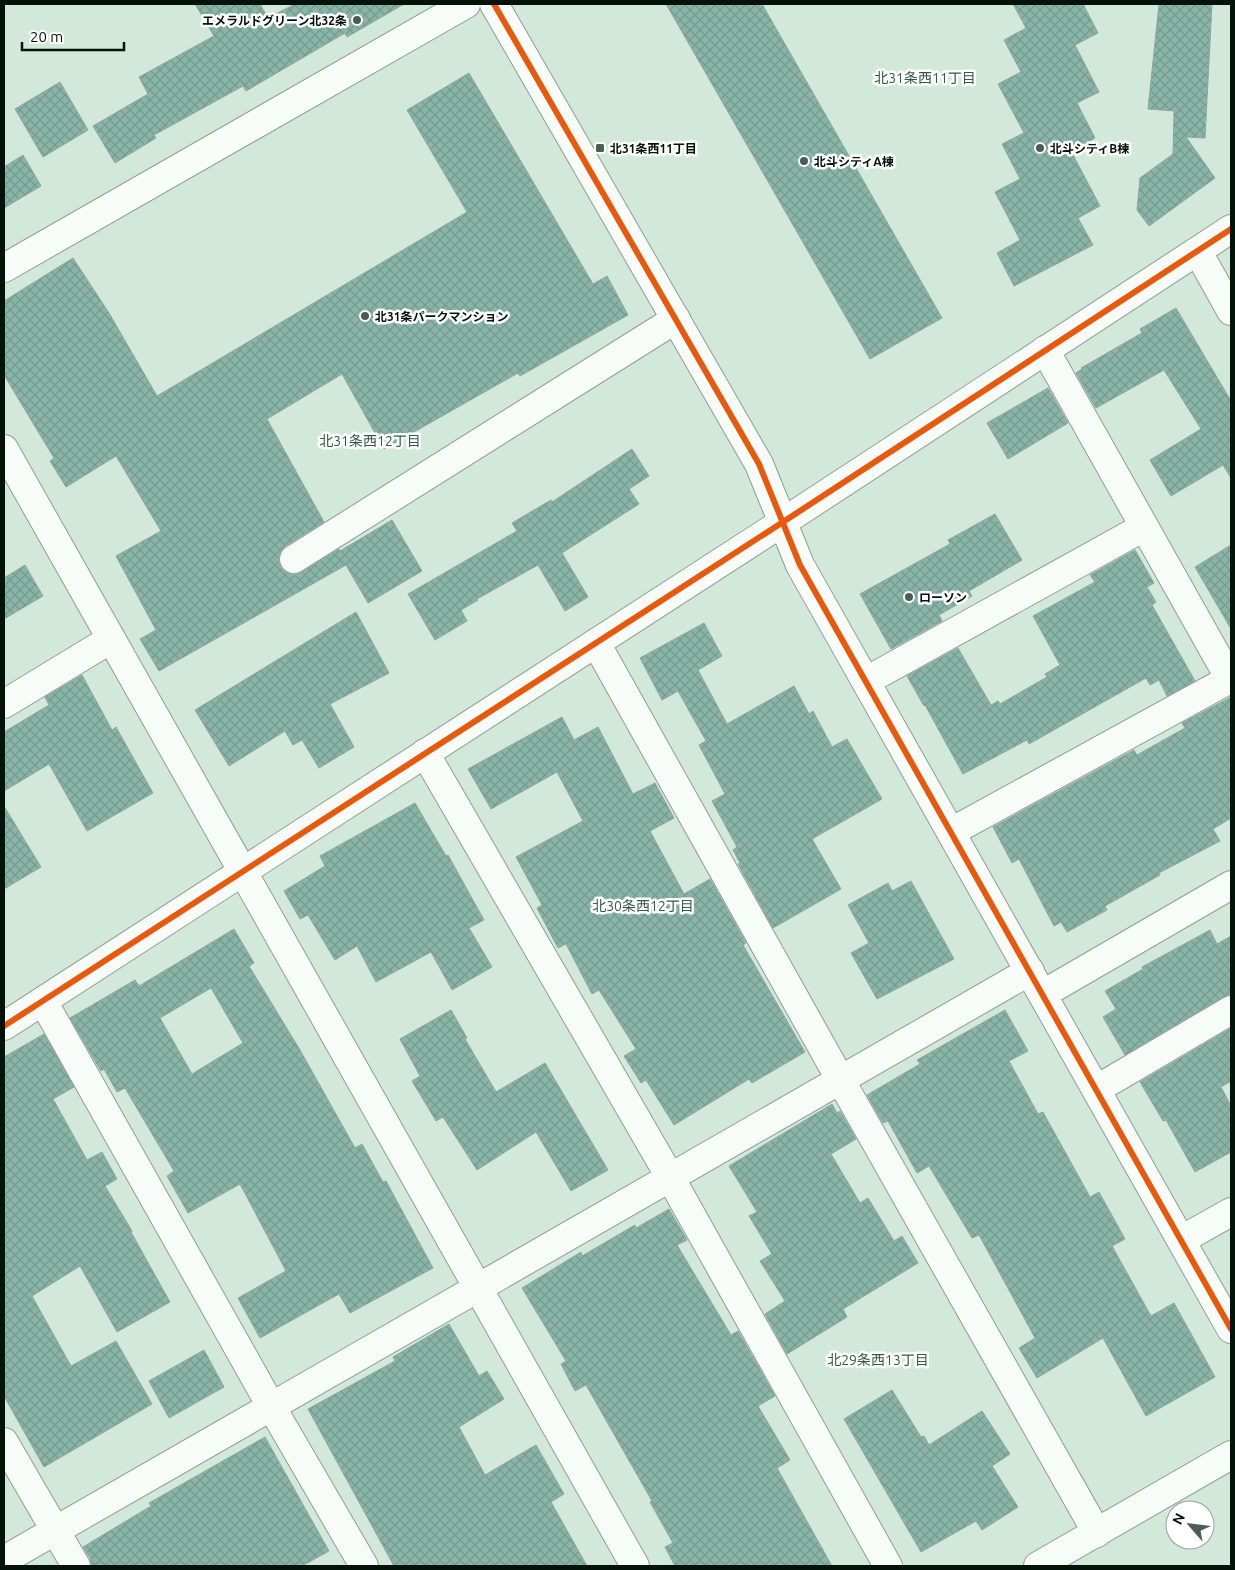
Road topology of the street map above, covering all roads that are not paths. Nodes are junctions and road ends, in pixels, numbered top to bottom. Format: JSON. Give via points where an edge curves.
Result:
{"nodes":[{"id":1,"x":466,"y":4,"type":"edge"},
{"id":2,"x":494,"y":4,"type":"edge"},
{"id":3,"x":1231,"y":229,"type":"edge"},
{"id":4,"x":1198,"y":252,"type":"junction"},
{"id":5,"x":4,"y":268,"type":"edge"},
{"id":6,"x":1231,"y":311,"type":"edge"},
{"id":7,"x":676,"y":319,"type":"junction"},
{"id":8,"x":1045,"y":350,"type":"junction"},
{"id":9,"x":6,"y":457,"type":"edge"},
{"id":10,"x":783,"y":522,"type":"junction"},
{"id":11,"x":1144,"y":527,"type":"junction"},
{"id":12,"x":294,"y":559,"type":"dead end"},
{"id":13,"x":111,"y":639,"type":"junction"},
{"id":14,"x":596,"y":642,"type":"junction"},
{"id":15,"x":1231,"y":680,"type":"edge"},
{"id":16,"x":866,"y":681,"type":"junction"},
{"id":17,"x":4,"y":704,"type":"edge"},
{"id":18,"x":425,"y":753,"type":"junction"},
{"id":19,"x":951,"y":832,"type":"junction"},
{"id":20,"x":242,"y":871,"type":"junction"},
{"id":21,"x":1231,"y":885,"type":"edge"},
{"id":22,"x":1036,"y":982,"type":"junction"},
{"id":23,"x":43,"y":1001,"type":"junction"},
{"id":24,"x":1231,"y":1010,"type":"edge"},
{"id":25,"x":4,"y":1026,"type":"edge"},
{"id":26,"x":840,"y":1080,"type":"junction"},
{"id":27,"x":1097,"y":1089,"type":"junction"},
{"id":28,"x":670,"y":1177,"type":"junction"},
{"id":29,"x":1231,"y":1212,"type":"edge"},
{"id":30,"x":1181,"y":1240,"type":"junction"},
{"id":31,"x":477,"y":1288,"type":"junction"},
{"id":32,"x":1231,"y":1329,"type":"edge"},
{"id":33,"x":271,"y":1406,"type":"junction"},
{"id":34,"x":4,"y":1442,"type":"edge"},
{"id":35,"x":1231,"y":1455,"type":"edge"},
{"id":36,"x":56,"y":1530,"type":"junction"},
{"id":37,"x":1097,"y":1533,"type":"junction"},
{"id":38,"x":4,"y":1560,"type":"edge"},
{"id":39,"x":76,"y":1566,"type":"edge"},
{"id":40,"x":364,"y":1566,"type":"edge"},
{"id":41,"x":635,"y":1566,"type":"edge"},
{"id":42,"x":888,"y":1566,"type":"edge"},
{"id":43,"x":1038,"y":1566,"type":"edge"}],
"edges":[{"from":1,"to":5,"type":"street"},
{"from":2,"to":7,"type":"street"},
{"from":3,"to":4,"type":"street"},
{"from":4,"to":6,"type":"street"},
{"from":4,"to":8,"type":"street"},
{"from":7,"to":10,"type":"street","via":[[758,464]]},
{"from":7,"to":12,"type":"street"},
{"from":8,"to":10,"type":"street"},
{"from":8,"to":11,"type":"street"},
{"from":9,"to":13,"type":"street"},
{"from":10,"to":14,"type":"street"},
{"from":10,"to":16,"type":"street","via":[[800,565]]},
{"from":11,"to":15,"type":"street"},
{"from":11,"to":16,"type":"street"},
{"from":13,"to":17,"type":"street"},
{"from":13,"to":20,"type":"street"},
{"from":14,"to":18,"type":"street"},
{"from":14,"to":26,"type":"street"},
{"from":15,"to":19,"type":"street"},
{"from":16,"to":19,"type":"street"},
{"from":18,"to":20,"type":"street"},
{"from":18,"to":28,"type":"street"},
{"from":19,"to":22,"type":"street"},
{"from":20,"to":23,"type":"street"},
{"from":20,"to":31,"type":"street"},
{"from":21,"to":22,"type":"street"},
{"from":22,"to":26,"type":"street"},
{"from":22,"to":27,"type":"street"},
{"from":23,"to":25,"type":"street"},
{"from":23,"to":33,"type":"street"},
{"from":24,"to":27,"type":"street"},
{"from":26,"to":28,"type":"street"},
{"from":26,"to":37,"type":"street"},
{"from":27,"to":30,"type":"street"},
{"from":28,"to":31,"type":"street"},
{"from":28,"to":42,"type":"street"},
{"from":29,"to":30,"type":"street"},
{"from":30,"to":32,"type":"street"},
{"from":31,"to":33,"type":"street"},
{"from":31,"to":41,"type":"street"},
{"from":33,"to":36,"type":"street"},
{"from":33,"to":40,"type":"street"},
{"from":34,"to":36,"type":"street"},
{"from":35,"to":37,"type":"street"},
{"from":36,"to":38,"type":"street"},
{"from":36,"to":39,"type":"street"},
{"from":37,"to":43,"type":"street"}]}
